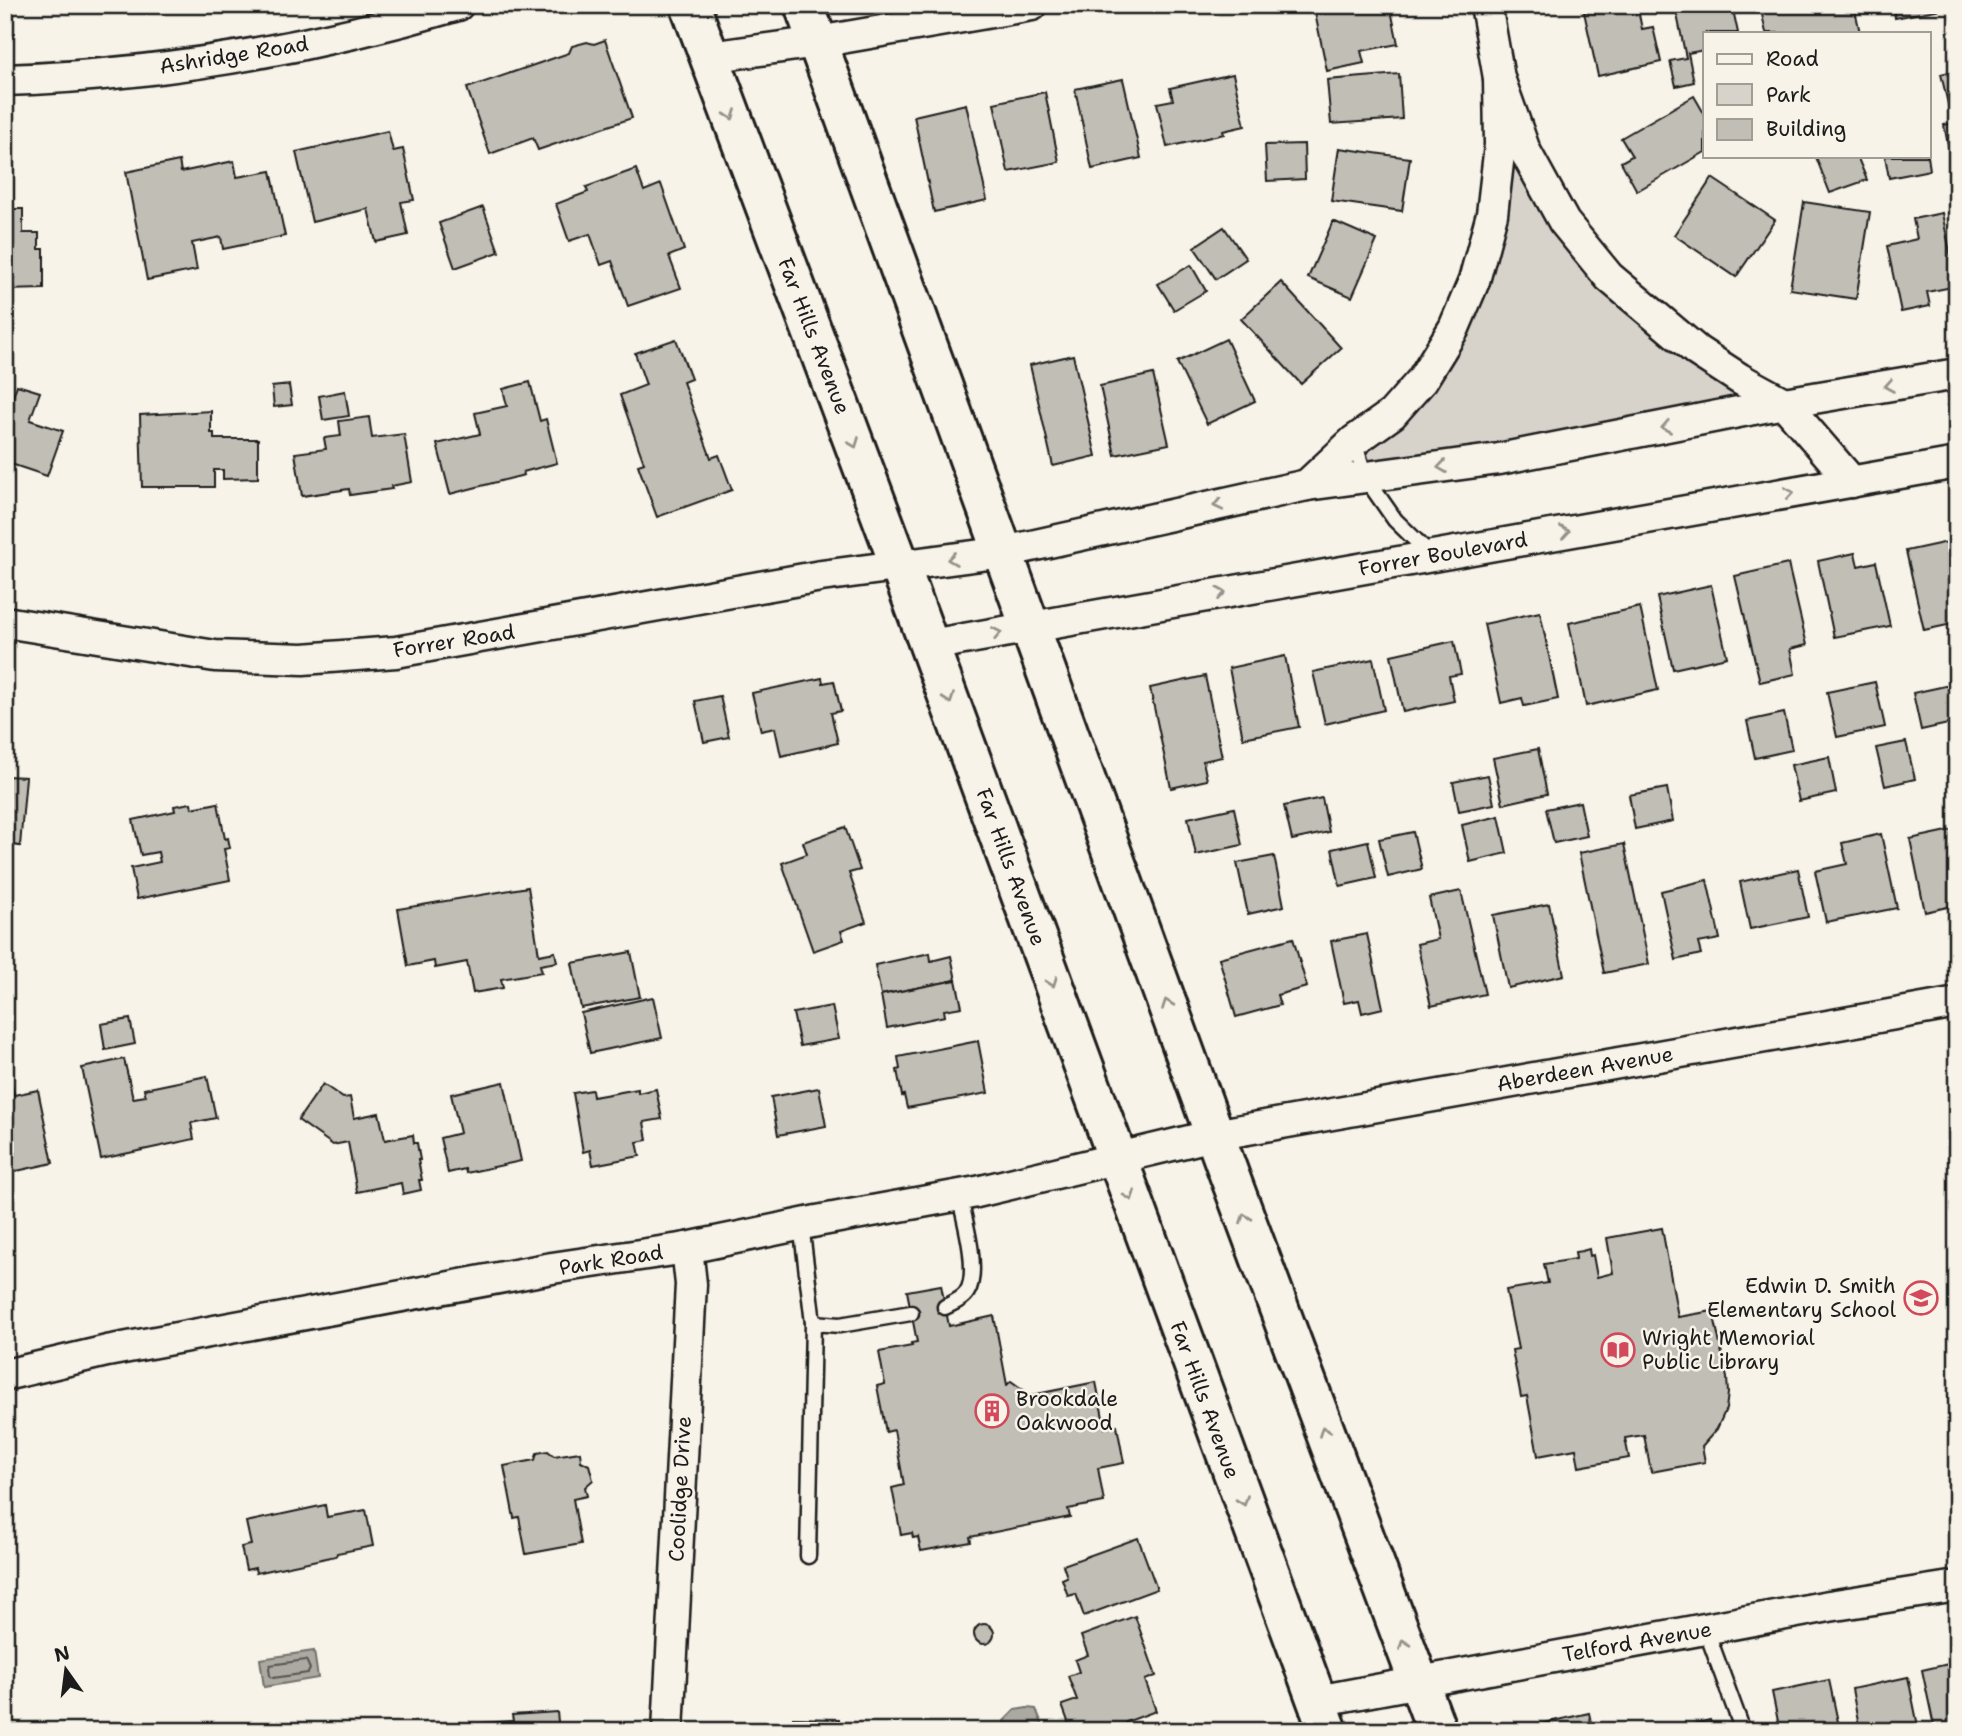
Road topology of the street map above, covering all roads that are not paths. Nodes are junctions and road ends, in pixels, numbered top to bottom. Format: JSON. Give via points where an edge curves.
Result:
{"nodes":[{"id":1,"x":458,"y":5,"type":"edge"},
{"id":2,"x":690,"y":5,"type":"edge"},
{"id":3,"x":804,"y":5,"type":"edge"},
{"id":4,"x":1032,"y":5,"type":"edge"},
{"id":5,"x":1486,"y":5,"type":"edge"},
{"id":6,"x":818,"y":42,"type":"junction"},
{"id":7,"x":709,"y":57,"type":"junction"},
{"id":8,"x":1499,"y":78,"type":"junction"},
{"id":9,"x":5,"y":80,"type":"edge"},
{"id":10,"x":1957,"y":374,"type":"edge"},
{"id":11,"x":1784,"y":403,"type":"junction"},
{"id":12,"x":1354,"y":441,"type":"junction"},
{"id":13,"x":1957,"y":463,"type":"edge"},
{"id":14,"x":1365,"y":477,"type":"junction"},
{"id":15,"x":1852,"y":482,"type":"junction"},
{"id":16,"x":1307,"y":485,"type":"junction"},
{"id":17,"x":1004,"y":552,"type":"junction"},
{"id":18,"x":1432,"y":556,"type":"junction"},
{"id":19,"x":901,"y":566,"type":"junction"},
{"id":20,"x":5,"y":622,"type":"edge"},
{"id":21,"x":1030,"y":626,"type":"junction"},
{"id":22,"x":930,"y":645,"type":"junction"},
{"id":23,"x":1957,"y":1003,"type":"edge"},
{"id":24,"x":1214,"y":1135,"type":"junction"},
{"id":25,"x":1116,"y":1158,"type":"junction"},
{"id":26,"x":960,"y":1195,"type":"junction"},
{"id":27,"x":801,"y":1224,"type":"junction"},
{"id":28,"x":687,"y":1248,"type":"junction"},
{"id":29,"x":945,"y":1307,"type":"dead end"},
{"id":30,"x":911,"y":1313,"type":"dead end"},
{"id":31,"x":813,"y":1323,"type":"junction"},
{"id":32,"x":5,"y":1375,"type":"edge"},
{"id":33,"x":808,"y":1556,"type":"dead end"},
{"id":34,"x":1957,"y":1586,"type":"edge"},
{"id":35,"x":1706,"y":1630,"type":"junction"},
{"id":36,"x":1418,"y":1682,"type":"junction"},
{"id":37,"x":1323,"y":1716,"type":"edge"},
{"id":38,"x":668,"y":1731,"type":"edge"},
{"id":39,"x":1437,"y":1731,"type":"edge"},
{"id":40,"x":1743,"y":1731,"type":"edge"}],
"edges":[{"from":1,"to":9,"type":"street","name":"Ashridge Road","via":[[386,27],[276,51],[154,69]]},
{"from":2,"to":7,"type":"main road","name":"Far Hills Avenue"},
{"from":3,"to":6,"type":"main road"},
{"from":4,"to":6,"type":"street"},
{"from":5,"to":8,"type":"street"},
{"from":6,"to":7,"type":"street"},
{"from":6,"to":17,"type":"main road"},
{"from":7,"to":19,"type":"main road","name":"Far Hills Avenue","one_way":true},
{"from":8,"to":11,"type":"street","via":[[1525,151],[1564,222],[1609,278],[1697,351]]},
{"from":8,"to":12,"type":"street","via":[[1500,145],[1492,214],[1474,281],[1454,328],[1422,380],[1392,414]]},
{"from":10,"to":11,"type":"street","one_way":true},
{"from":11,"to":14,"type":"street","one_way":true,"via":[[1499,458]]},
{"from":11,"to":15,"type":"street"},
{"from":12,"to":14,"type":"lane"},
{"from":12,"to":16,"type":"street"},
{"from":13,"to":15,"type":"street","name":"Forrer Boulevard"},
{"from":14,"to":16,"type":"street"},
{"from":14,"to":18,"type":"lane","via":[[1395,520]]},
{"from":18,"to":15,"type":"street","name":"Forrer Boulevard","one_way":true},
{"from":16,"to":17,"type":"street","one_way":true},
{"from":17,"to":19,"type":"street","name":"Forrer Road","one_way":true},
{"from":17,"to":21,"type":"main road"},
{"from":21,"to":18,"type":"street","name":"Forrer Boulevard","one_way":true},
{"from":19,"to":20,"type":"street","name":"Forrer Road","via":[[821,576],[396,652],[303,659],[195,653]]},
{"from":19,"to":22,"type":"main road","name":"Far Hills Avenue"},
{"from":22,"to":21,"type":"street","name":"Forrer Boulevard","one_way":true},
{"from":24,"to":21,"type":"main road","one_way":true},
{"from":22,"to":25,"type":"main road","name":"Far Hills Avenue","one_way":true},
{"from":23,"to":24,"type":"street","name":"Aberdeen Avenue"},
{"from":24,"to":25,"type":"street","name":"Park Road"},
{"from":36,"to":24,"type":"main road","one_way":true},
{"from":25,"to":26,"type":"street","name":"Park Road"},
{"from":25,"to":37,"type":"main road","name":"Far Hills Avenue","one_way":true},
{"from":26,"to":27,"type":"street","name":"Park Road"},
{"from":26,"to":29,"type":"lane","via":[[972,1281],[967,1293]]},
{"from":27,"to":28,"type":"street","name":"Park Road"},
{"from":27,"to":31,"type":"lane"},
{"from":28,"to":32,"type":"street","name":"Park Road","via":[[499,1278],[107,1351]]},
{"from":28,"to":38,"type":"street","name":"Coolidge Drive","via":[[691,1284]]},
{"from":30,"to":31,"type":"lane","via":[[840,1325]]},
{"from":31,"to":33,"type":"lane"},
{"from":34,"to":35,"type":"street","name":"Telford Avenue"},
{"from":35,"to":36,"type":"street","name":"Telford Avenue"},
{"from":35,"to":40,"type":"lane"},
{"from":36,"to":37,"type":"street","name":"Telford Avenue"},
{"from":36,"to":39,"type":"main road"}]}
